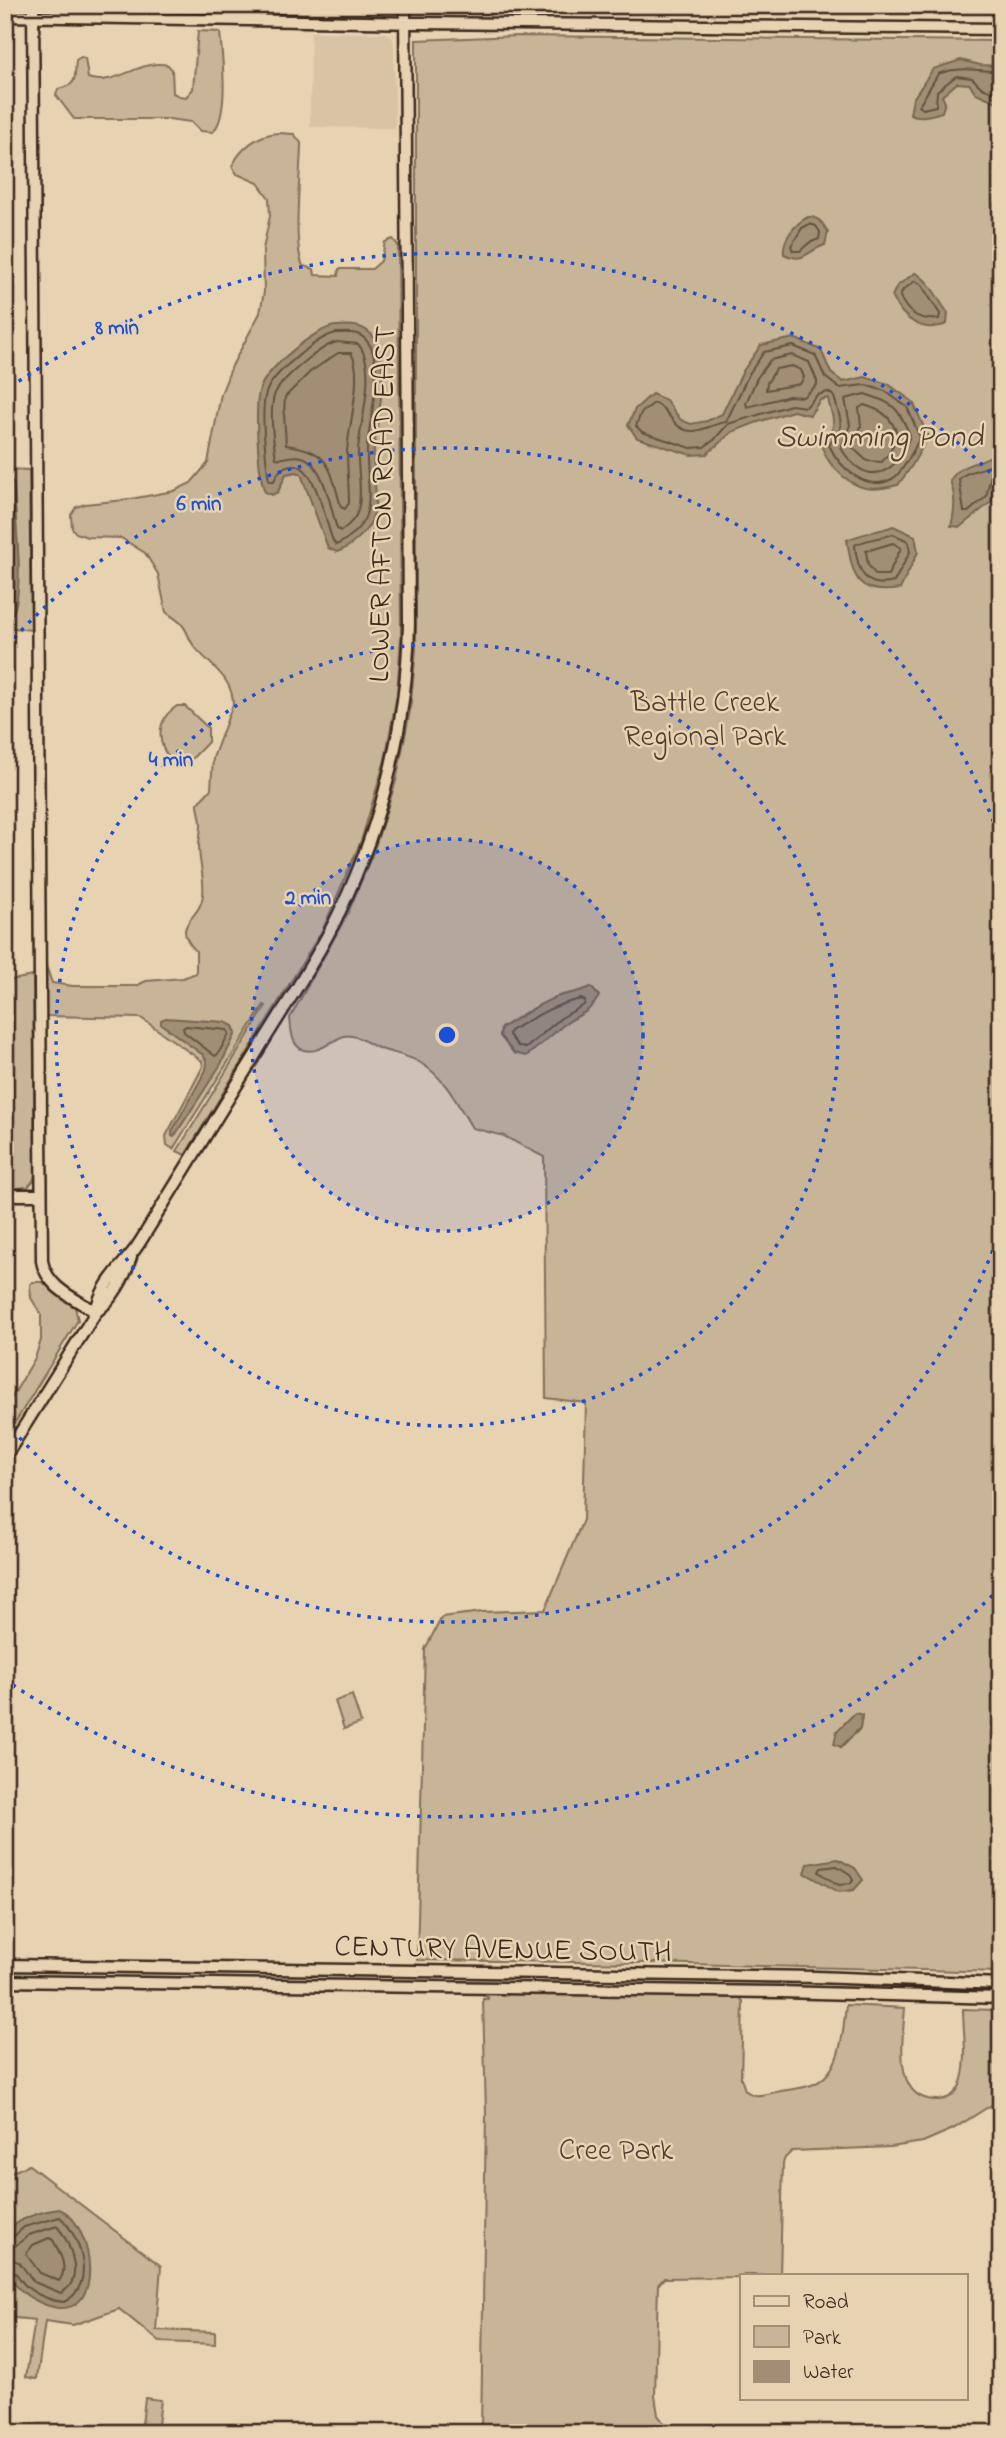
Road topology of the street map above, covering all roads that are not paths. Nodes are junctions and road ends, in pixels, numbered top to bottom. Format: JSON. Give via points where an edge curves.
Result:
{"nodes":[{"id":1,"x":405,"y":5,"type":"edge"},
{"id":2,"x":33,"y":11,"type":"edge"},
{"id":3,"x":5,"y":16,"type":"edge"},
{"id":4,"x":404,"y":23,"type":"junction"},
{"id":5,"x":1001,"y":29,"type":"edge"},
{"id":6,"x":5,"y":1195,"type":"edge"},
{"id":7,"x":41,"y":1195,"type":"junction"},
{"id":8,"x":96,"y":1312,"type":"junction"},
{"id":9,"x":5,"y":1458,"type":"edge"},
{"id":10,"x":5,"y":1965,"type":"edge"},
{"id":11,"x":5,"y":1981,"type":"edge"},
{"id":12,"x":1001,"y":1984,"type":"edge"},
{"id":13,"x":1001,"y":1998,"type":"edge"}],
"edges":[{"from":1,"to":4,"type":"main road","name":"LOWER AFTON ROAD EAST"},
{"from":2,"to":3,"type":"main road"},
{"from":2,"to":4,"type":"main road"},
{"from":2,"to":7,"type":"main road"},
{"from":4,"to":5,"type":"main road"},
{"from":4,"to":8,"type":"main road","name":"LOWER AFTON ROAD EAST","via":[[409,623],[392,760],[366,849],[336,919],[132,1253],[106,1305]]},
{"from":6,"to":7,"type":"main road"},
{"from":7,"to":8,"type":"main road","via":[[45,1273],[59,1289]]},
{"from":8,"to":9,"type":"main road","name":"LOWER AFTON ROAD EAST"},
{"from":10,"to":12,"type":"main road","name":"CENTURY AVENUE SOUTH"},
{"from":11,"to":13,"type":"main road","name":"CENTURY AVENUE SOUTH"}]}
